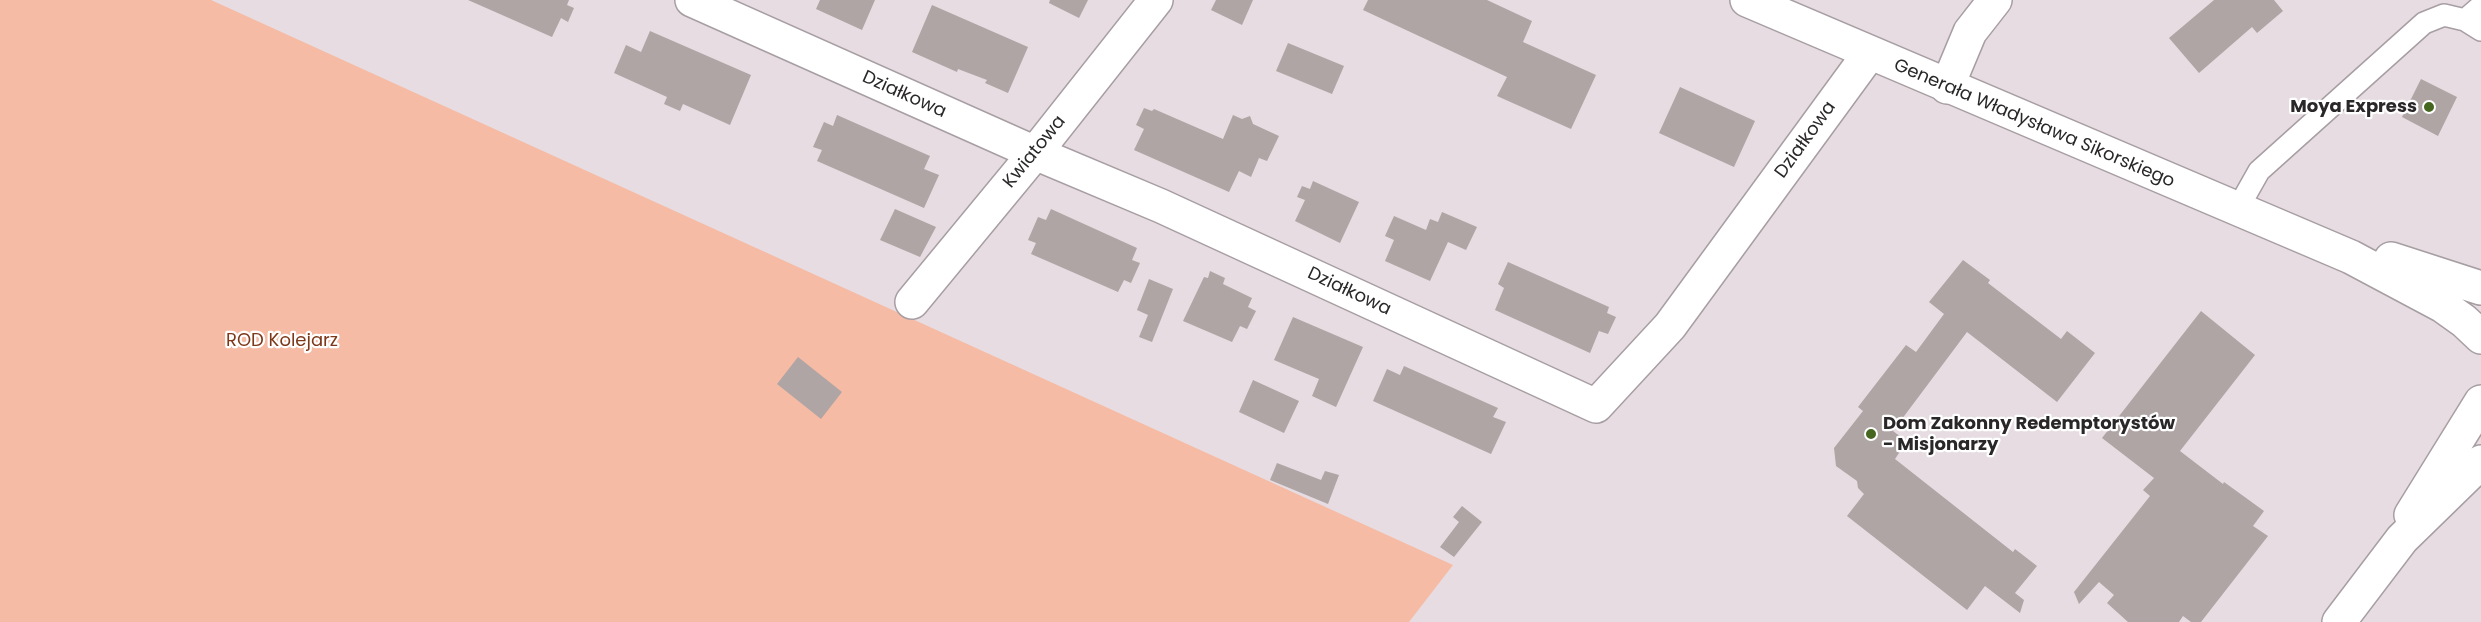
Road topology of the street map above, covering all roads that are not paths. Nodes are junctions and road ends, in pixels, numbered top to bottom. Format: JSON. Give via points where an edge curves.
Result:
{"nodes":[{"id":1,"x":692,"y":0,"type":"edge"},
{"id":2,"x":1156,"y":0,"type":"edge"},
{"id":3,"x":1747,"y":0,"type":"edge"},
{"id":4,"x":1995,"y":0,"type":"edge"},
{"id":5,"x":2476,"y":19,"type":"edge"},
{"id":6,"x":1869,"y":54,"type":"junction"},
{"id":7,"x":1947,"y":87,"type":"junction"},
{"id":8,"x":1035,"y":153,"type":"junction"},
{"id":9,"x":2236,"y":210,"type":"junction"},
{"id":10,"x":2322,"y":244,"type":"junction"},
{"id":11,"x":2481,"y":288,"type":"edge"},
{"id":12,"x":912,"y":302,"type":"dead end"},
{"id":13,"x":2481,"y":337,"type":"edge"},
{"id":14,"x":2481,"y":402,"type":"edge"},
{"id":15,"x":2481,"y":462,"type":"edge"},
{"id":16,"x":2402,"y":539,"type":"junction"},
{"id":17,"x":2339,"y":622,"type":"edge"}],
"edges":[{"from":1,"to":8,"type":"street","name":"Działkowa"},
{"from":2,"to":8,"type":"street","name":"Kwiatowa"},
{"from":3,"to":6,"type":"street","name":"Generała Władysława Sikorskiego"},
{"from":4,"to":7,"type":"street","via":[[1970,32]]},
{"from":5,"to":9,"type":"lane","via":[[2444,15],[2424,23],[2259,171]]},
{"from":6,"to":7,"type":"street","name":"Generała Władysława Sikorskiego"},
{"from":6,"to":8,"type":"street","name":"Działkowa","via":[[1670,326],[1596,406],[1203,225]]},
{"from":7,"to":9,"type":"street","name":"Generała Władysława Sikorskiego"},
{"from":8,"to":12,"type":"street","name":"Kwiatowa"},
{"from":9,"to":10,"type":"street","name":"Generała Władysława Sikorskiego"},
{"from":10,"to":11,"type":"street","name":"Generała Władysława Sikorskiego","via":[[2378,255]]},
{"from":10,"to":13,"type":"street","name":"Generała Władysława Sikorskiego","via":[[2423,294],[2453,312]]},
{"from":14,"to":16,"type":"street","via":[[2415,507]]},
{"from":15,"to":16,"type":"street"},
{"from":16,"to":17,"type":"street"}]}
